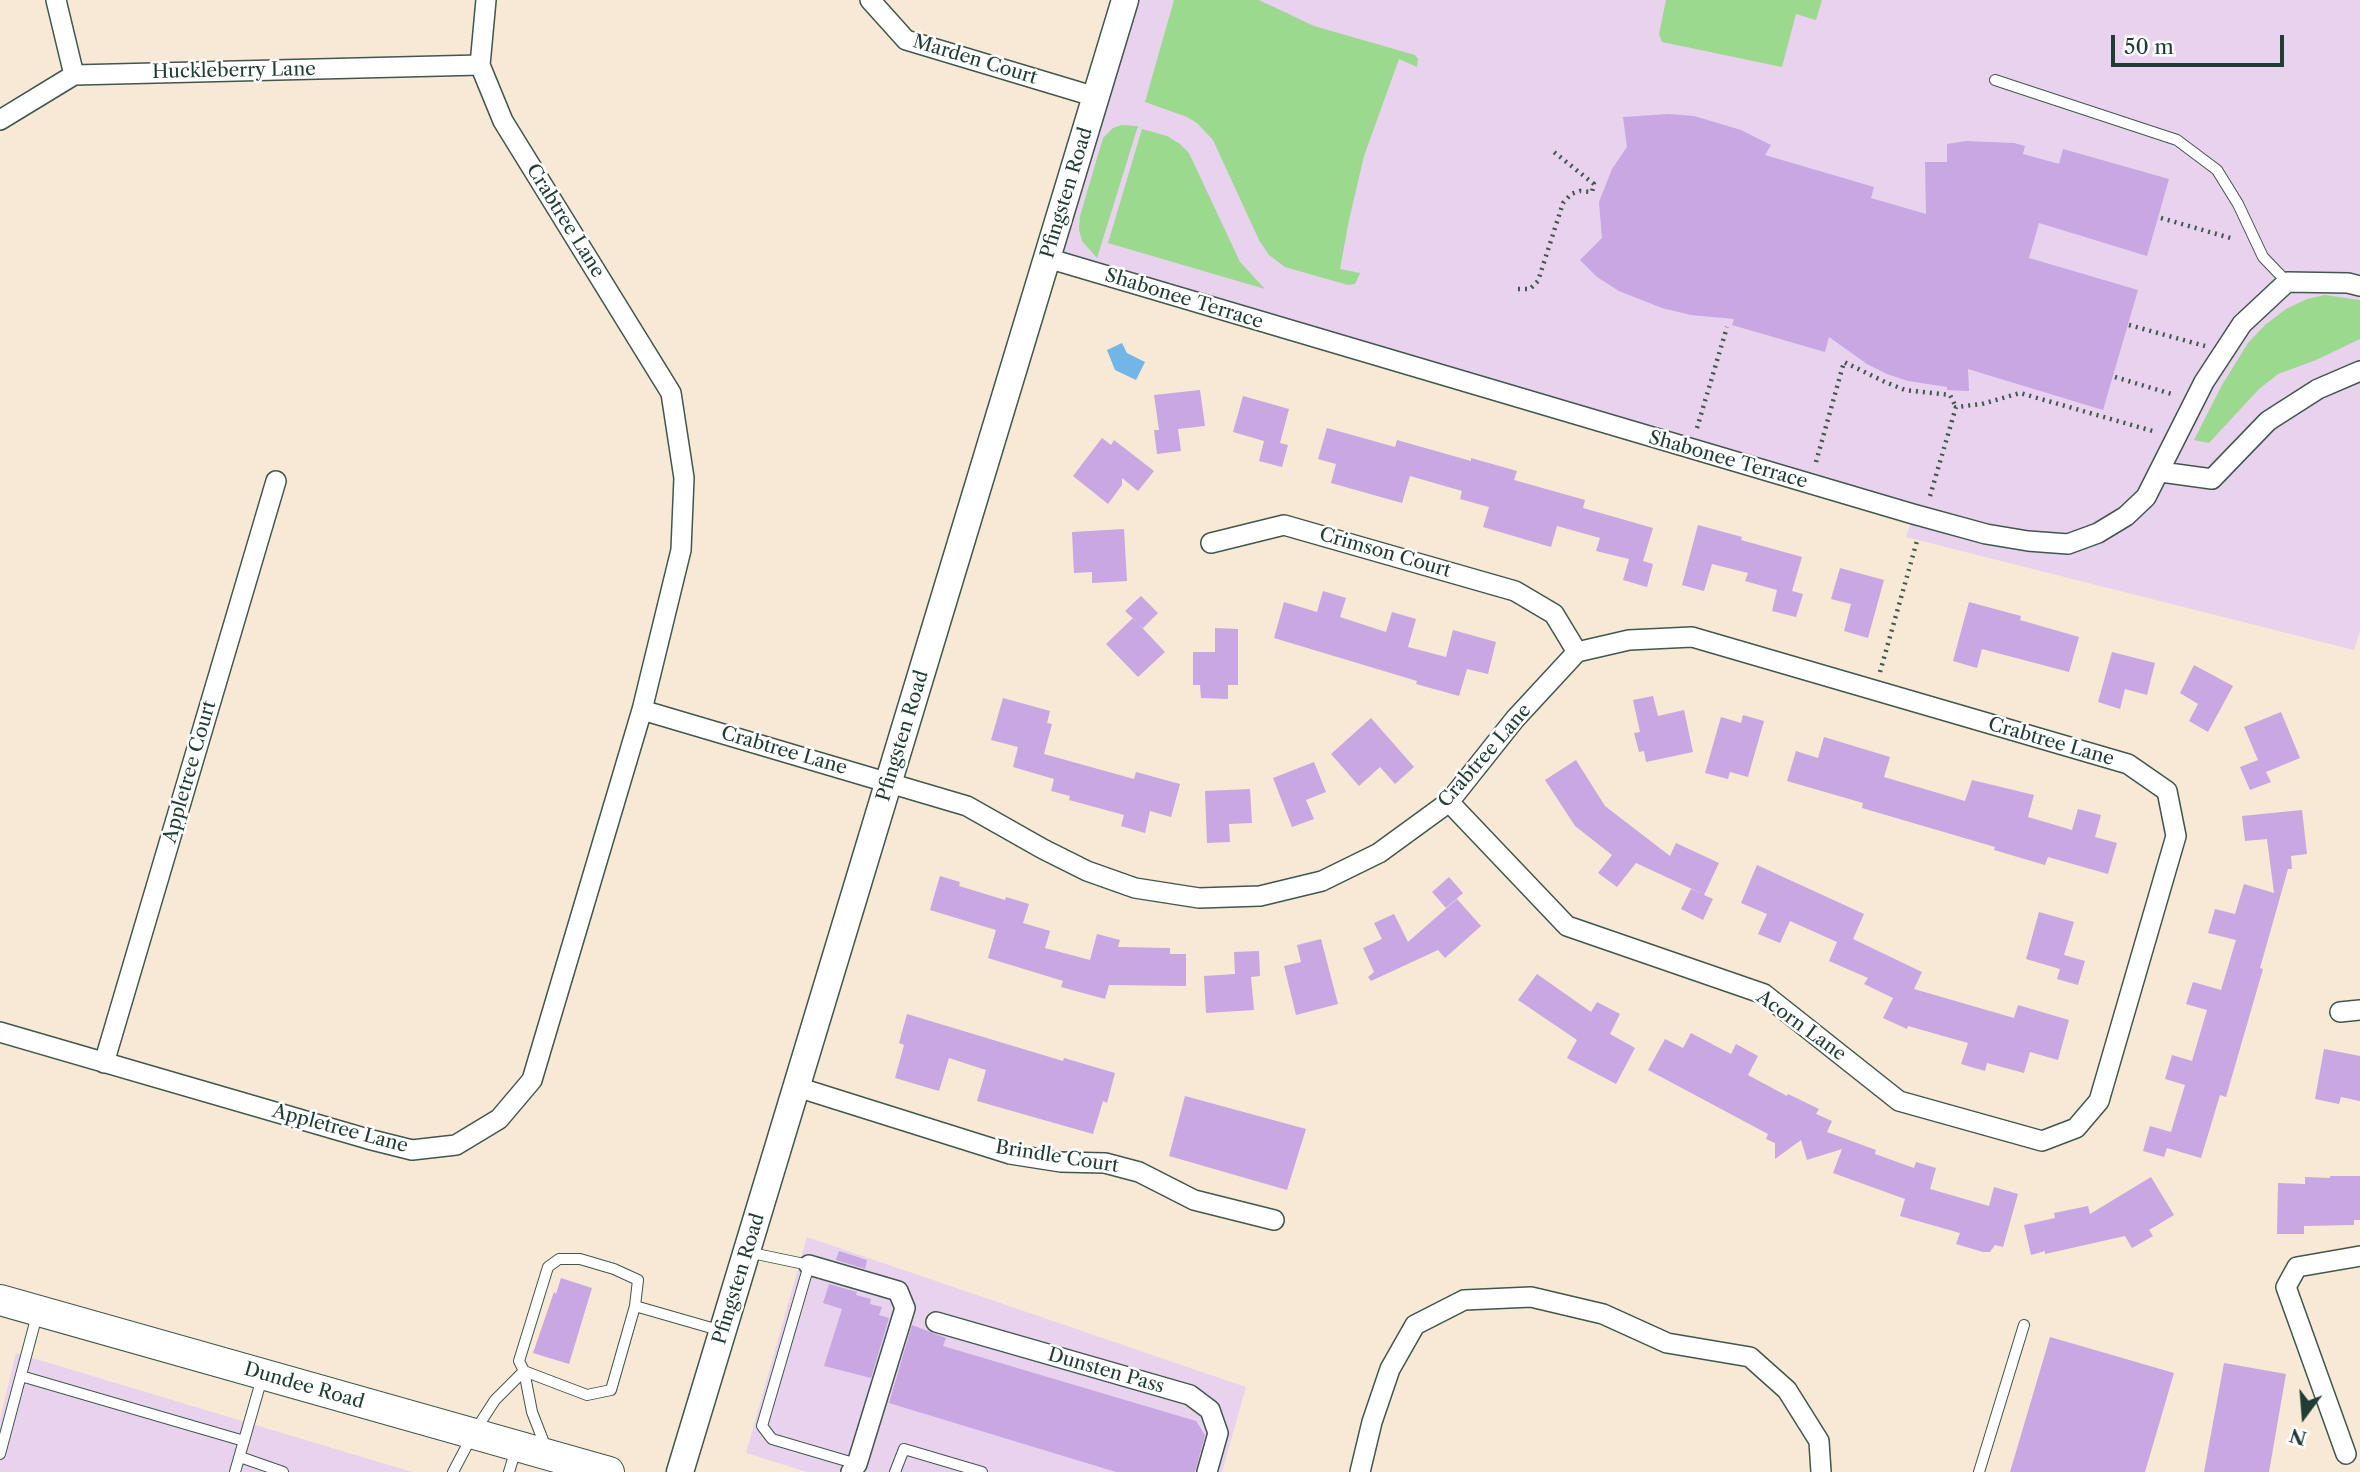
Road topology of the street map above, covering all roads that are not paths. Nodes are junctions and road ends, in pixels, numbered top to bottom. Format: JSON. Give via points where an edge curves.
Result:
{"nodes":[{"id":1,"x":56,"y":0,"type":"edge"},
{"id":2,"x":486,"y":0,"type":"edge"},
{"id":3,"x":870,"y":0,"type":"edge"},
{"id":4,"x":1125,"y":0,"type":"edge"},
{"id":5,"x":480,"y":65,"type":"junction"},
{"id":6,"x":74,"y":75,"type":"junction"},
{"id":7,"x":1995,"y":80,"type":"dead end"},
{"id":8,"x":1096,"y":97,"type":"junction"},
{"id":9,"x":0,"y":120,"type":"edge"},
{"id":10,"x":1047,"y":258,"type":"junction"},
{"id":11,"x":2287,"y":282,"type":"junction"},
{"id":12,"x":2360,"y":286,"type":"edge"},
{"id":13,"x":2360,"y":372,"type":"edge"},
{"id":14,"x":2161,"y":472,"type":"junction"},
{"id":15,"x":276,"y":481,"type":"dead end"},
{"id":16,"x":1211,"y":543,"type":"dead end"},
{"id":17,"x":1577,"y":652,"type":"junction"},
{"id":18,"x":642,"y":710,"type":"junction"},
{"id":19,"x":889,"y":782,"type":"junction"},
{"id":20,"x":1449,"y":803,"type":"junction"},
{"id":21,"x":2360,"y":1010,"type":"edge"},
{"id":22,"x":2340,"y":1012,"type":"dead end"},
{"id":23,"x":0,"y":1032,"type":"edge"},
{"id":24,"x":104,"y":1063,"type":"junction"},
{"id":25,"x":797,"y":1087,"type":"junction"},
{"id":26,"x":2099,"y":1101,"type":"joint"},
{"id":27,"x":1274,"y":1220,"type":"dead end"},
{"id":28,"x":747,"y":1252,"type":"junction"},
{"id":29,"x":2360,"y":1256,"type":"edge"},
{"id":30,"x":809,"y":1265,"type":"junction"},
{"id":31,"x":0,"y":1300,"type":"edge"},
{"id":32,"x":635,"y":1306,"type":"junction"},
{"id":33,"x":38,"y":1311,"type":"junction"},
{"id":34,"x":936,"y":1321,"type":"dead end"},
{"id":35,"x":2024,"y":1325,"type":"dead end"},
{"id":36,"x":723,"y":1331,"type":"junction"},
{"id":37,"x":524,"y":1371,"type":"junction"},
{"id":38,"x":263,"y":1374,"type":"junction"},
{"id":39,"x":20,"y":1376,"type":"junction"},
{"id":40,"x":473,"y":1434,"type":"junction"},
{"id":41,"x":244,"y":1441,"type":"junction"},
{"id":42,"x":0,"y":1454,"type":"edge"},
{"id":43,"x":2347,"y":1454,"type":"dead end"},
{"id":44,"x":549,"y":1455,"type":"junction"},
{"id":45,"x":240,"y":1457,"type":"junction"},
{"id":46,"x":513,"y":1459,"type":"edge"},
{"id":47,"x":854,"y":1468,"type":"edge"},
{"id":48,"x":235,"y":1472,"type":"edge"},
{"id":49,"x":283,"y":1472,"type":"edge"},
{"id":50,"x":453,"y":1472,"type":"edge"},
{"id":51,"x":609,"y":1472,"type":"edge"},
{"id":52,"x":680,"y":1472,"type":"edge"},
{"id":53,"x":895,"y":1472,"type":"edge"},
{"id":54,"x":982,"y":1472,"type":"edge"},
{"id":55,"x":1207,"y":1472,"type":"edge"},
{"id":56,"x":1360,"y":1472,"type":"edge"},
{"id":57,"x":1821,"y":1472,"type":"edge"},
{"id":58,"x":1979,"y":1472,"type":"edge"}],
"edges":[{"from":1,"to":6,"type":"street"},
{"from":2,"to":5,"type":"street","name":"Crabtree Lane"},
{"from":3,"to":8,"type":"street","name":"Marden Court","via":[[906,40]]},
{"from":4,"to":8,"type":"main road","name":"Pfingsten Road"},
{"from":5,"to":6,"type":"street","name":"Huckleberry Lane"},
{"from":5,"to":18,"type":"street","name":"Crabtree Lane","via":[[503,121],[671,393],[684,478],[681,550]]},
{"from":6,"to":9,"type":"street","name":"Huckleberry Lane"},
{"from":7,"to":11,"type":"lane","via":[[2177,140],[2217,170],[2263,257]]},
{"from":8,"to":10,"type":"main road","name":"Pfingsten Road"},
{"from":10,"to":14,"type":"street","name":"Shabonee Terrace","via":[[1986,534],[2068,544],[2126,516],[2146,497]]},
{"from":10,"to":19,"type":"main road","name":"Pfingsten Road"},
{"from":11,"to":12,"type":"street"},
{"from":11,"to":14,"type":"street","name":"Shabonee Terrace","via":[[2242,324],[2204,382]]},
{"from":13,"to":14,"type":"street","via":[[2318,389],[2268,421],[2212,479]]},
{"from":15,"to":24,"type":"street","name":"Appletree Court"},
{"from":16,"to":17,"type":"street","name":"Crimson Court","via":[[1284,524],[1515,591],[1554,614]]},
{"from":17,"to":20,"type":"street","name":"Crabtree Lane","via":[[1515,719]]},
{"from":17,"to":26,"type":"street","name":"Crabtree Lane","via":[[1629,640],[1692,637],[2128,764],[2166,791],[2176,836]]},
{"from":18,"to":19,"type":"street","name":"Crabtree Lane"},
{"from":18,"to":24,"type":"street","name":"Appletree Lane","via":[[532,1080],[499,1119],[456,1145],[412,1150]]},
{"from":19,"to":20,"type":"street","name":"Crabtree Lane","via":[[967,806],[1087,871],[1135,888],[1199,898],[1260,897],[1322,881],[1379,853]]},
{"from":19,"to":25,"type":"main road","name":"Pfingsten Road"},
{"from":20,"to":26,"type":"street","name":"Acorn Lane","via":[[1567,926],[1764,994],[1899,1101],[2042,1141],[2076,1128]]},
{"from":21,"to":22,"type":"street"},
{"from":23,"to":24,"type":"street","name":"Appletree Lane"},
{"from":25,"to":27,"type":"street","name":"Brindle Court","via":[[1010,1154],[1105,1163],[1139,1172],[1194,1200]]},
{"from":25,"to":28,"type":"main road","name":"Pfingsten Road"},
{"from":28,"to":30,"type":"lane"},
{"from":28,"to":36,"type":"main road","name":"Pfingsten Road"},
{"from":29,"to":43,"type":"street","via":[[2297,1267],[2286,1287]]},
{"from":30,"to":47,"type":"lane","via":[[762,1426],[772,1439]]},
{"from":30,"to":47,"type":"street","via":[[898,1291],[905,1308]]},
{"from":31,"to":33,"type":"main road","name":"Dundee Road"},
{"from":32,"to":36,"type":"lane"},
{"from":32,"to":37,"type":"lane","via":[[611,1390],[587,1395]]},
{"from":32,"to":37,"type":"lane","via":[[638,1280],[580,1259],[559,1259],[548,1267],[519,1361]]},
{"from":33,"to":38,"type":"main road","name":"Dundee Road"},
{"from":33,"to":39,"type":"lane"},
{"from":34,"to":55,"type":"street","name":"Dunsten Pass","via":[[1190,1395],[1210,1410],[1219,1433]]},
{"from":35,"to":58,"type":"lane"},
{"from":36,"to":52,"type":"main road","name":"Pfingsten Road"},
{"from":37,"to":40,"type":"lane","via":[[495,1400]]},
{"from":37,"to":44,"type":"lane","via":[[532,1412]]},
{"from":38,"to":40,"type":"main road","name":"Dundee Road"},
{"from":38,"to":41,"type":"lane"},
{"from":39,"to":41,"type":"lane"},
{"from":39,"to":42,"type":"lane"},
{"from":40,"to":46,"type":"main road","name":"Dundee Road"},
{"from":40,"to":50,"type":"lane"},
{"from":41,"to":45,"type":"lane"},
{"from":44,"to":46,"type":"main road","name":"Dundee Road"},
{"from":44,"to":51,"type":"main road","name":"Dundee Road"},
{"from":45,"to":48,"type":"lane"},
{"from":45,"to":49,"type":"lane"},
{"from":53,"to":54,"type":"lane","via":[[904,1449]]},
{"from":56,"to":57,"type":"street","via":[[1390,1369],[1415,1325],[1464,1300],[1531,1297],[1603,1314],[1667,1343],[1750,1357],[1787,1390],[1819,1441]]}]}
